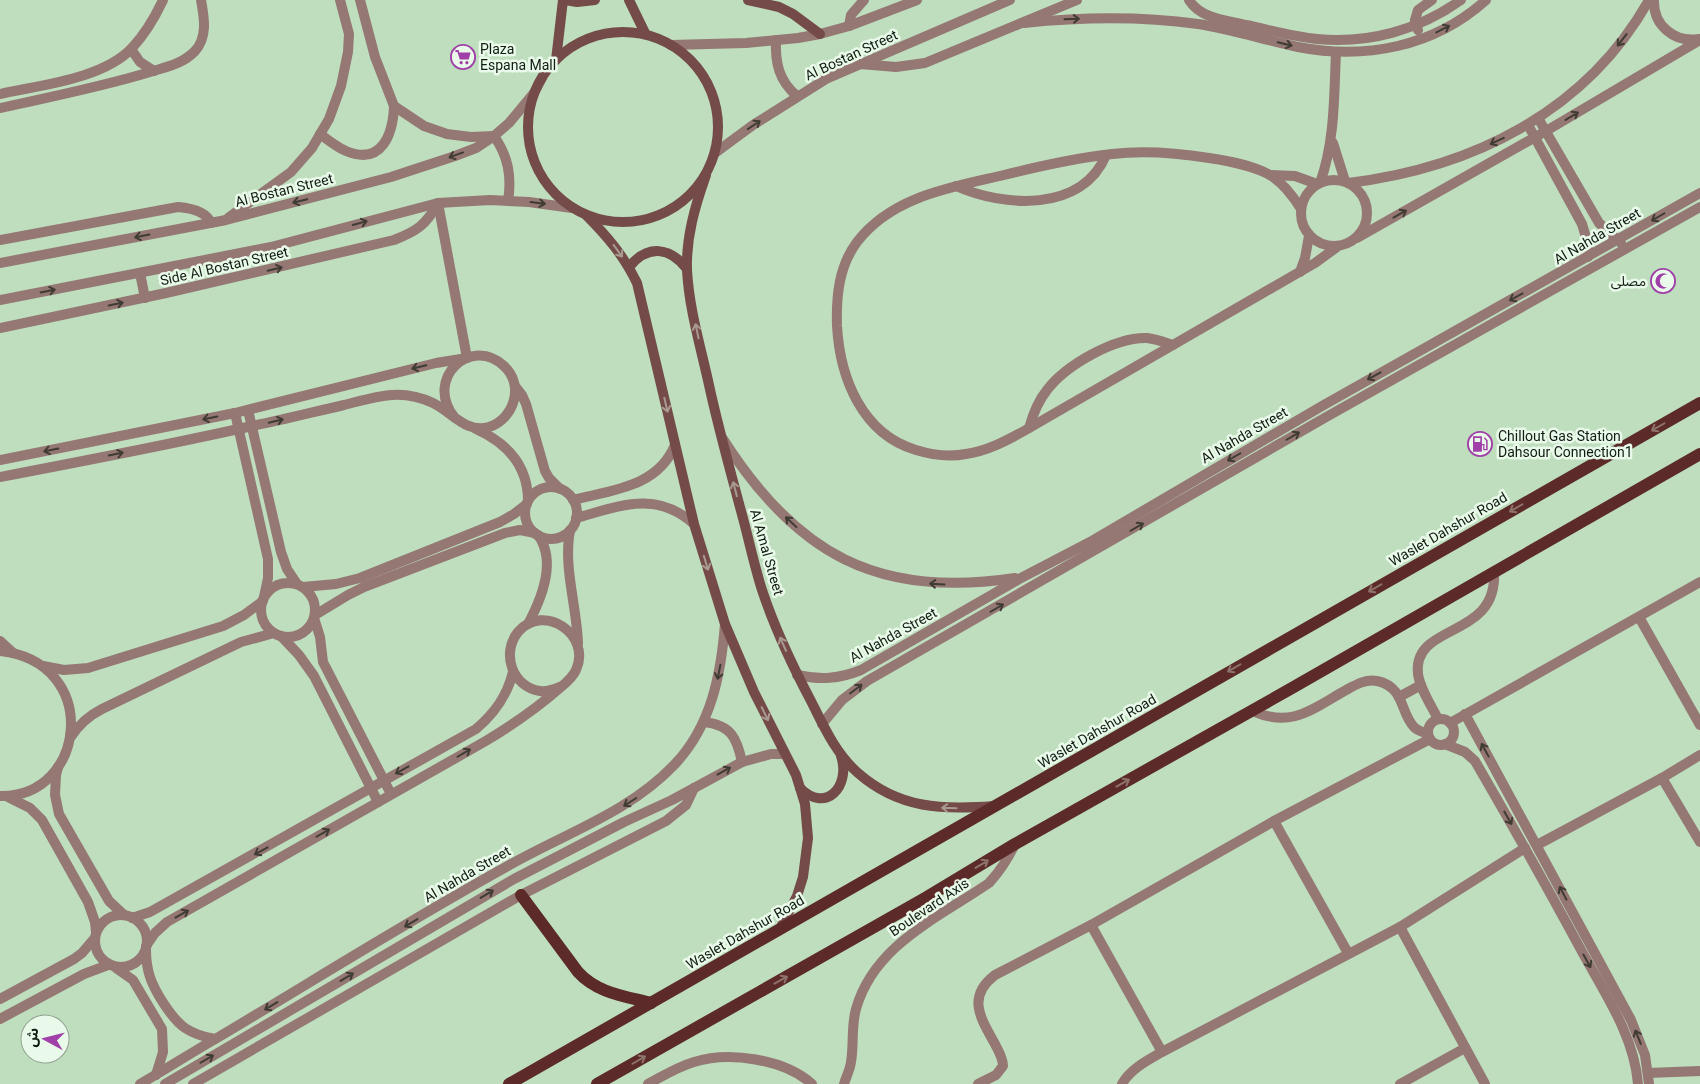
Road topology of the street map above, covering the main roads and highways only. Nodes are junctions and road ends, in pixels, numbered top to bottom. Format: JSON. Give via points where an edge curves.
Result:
{"nodes":[{"id":1,"x":564,"y":0,"type":"edge"},
{"id":2,"x":595,"y":0,"type":"edge"},
{"id":3,"x":629,"y":0,"type":"edge"},
{"id":4,"x":748,"y":0,"type":"edge"},
{"id":5,"x":645,"y":33,"type":"junction"},
{"id":6,"x":820,"y":34,"type":"road end"},
{"id":7,"x":556,"y":60,"type":"junction"},
{"id":8,"x":706,"y":175,"type":"junction"},
{"id":9,"x":586,"y":215,"type":"junction"},
{"id":10,"x":629,"y":267,"type":"junction"},
{"id":11,"x":687,"y":269,"type":"junction"},
{"id":12,"x":1700,"y":403,"type":"edge"},
{"id":13,"x":1700,"y":454,"type":"edge"},
{"id":14,"x":841,"y":756,"type":"junction"},
{"id":15,"x":800,"y":788,"type":"junction"},
{"id":16,"x":998,"y":806,"type":"junction"},
{"id":17,"x":521,"y":895,"type":"road end"},
{"id":18,"x":779,"y":931,"type":"junction"},
{"id":19,"x":651,"y":1003,"type":"junction"},
{"id":20,"x":509,"y":1084,"type":"edge"},
{"id":21,"x":597,"y":1084,"type":"edge"}],
"edges":[{"from":1,"to":2,"type":"main road"},
{"from":1,"to":7,"type":"main road"},
{"from":3,"to":5,"type":"main road"},
{"from":4,"to":6,"type":"main road","via":[[779,7]]},
{"from":5,"to":7,"type":"main road","via":[[617,32],[595,36],[574,45]]},
{"from":5,"to":8,"type":"main road","via":[[671,45],[696,65],[711,92],[719,122],[715,153]]},
{"from":7,"to":9,"type":"main road","via":[[542,78],[529,112],[530,149],[545,183],[557,197]]},
{"from":8,"to":9,"type":"main road","via":[[674,208],[653,218],[631,223],[608,222]]},
{"from":8,"to":11,"type":"main road","name":"Al Amal Street","via":[[691,221]]},
{"from":9,"to":10,"type":"main road","one_way":true},
{"from":10,"to":11,"type":"main road","via":[[643,254],[663,251],[680,260]]},
{"from":10,"to":15,"type":"main road","one_way":true,"via":[[637,283],[694,524],[725,624]]},
{"from":14,"to":11,"type":"main road","name":"Al Amal Street","one_way":true,"via":[[797,675],[762,589],[720,435],[689,294]]},
{"from":12,"to":16,"type":"main road","name":"Waslet Dahshur Road","one_way":true},
{"from":21,"to":13,"type":"main road","one_way":true},
{"from":14,"to":15,"type":"main road","via":[[843,781],[833,795],[815,798]]},
{"from":16,"to":14,"type":"main road","name":"Al Amal Street","one_way":true,"via":[[949,809],[901,799],[878,788]]},
{"from":15,"to":18,"type":"main road","via":[[807,821],[806,858],[797,896]]},
{"from":16,"to":18,"type":"main road","name":"Waslet Dahshur Road"},
{"from":17,"to":19,"type":"main road","via":[[589,983],[602,990]]},
{"from":18,"to":19,"type":"main road","name":"Waslet Dahshur Road"},
{"from":19,"to":20,"type":"main road","name":"Waslet Dahshur Road"}]}
